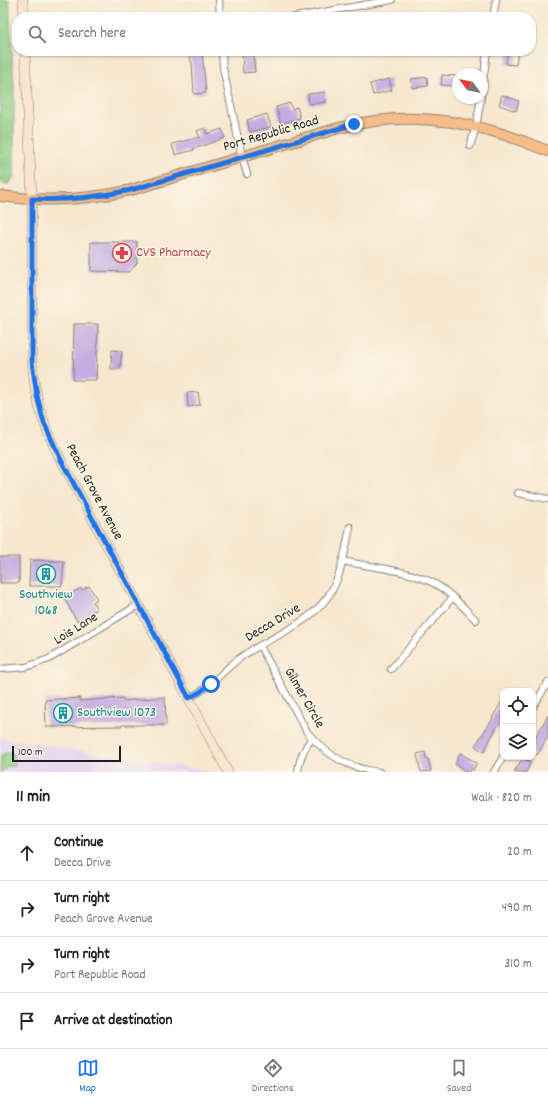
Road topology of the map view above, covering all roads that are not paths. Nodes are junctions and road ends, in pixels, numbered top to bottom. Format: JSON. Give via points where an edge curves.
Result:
{"nodes":[{"id":1,"x":23,"y":0,"type":"edge"},
{"id":2,"x":219,"y":0,"type":"edge"},
{"id":3,"x":392,"y":0,"type":"edge"},
{"id":4,"x":496,"y":0,"type":"edge"},
{"id":5,"x":24,"y":12,"type":"edge"},
{"id":6,"x":220,"y":12,"type":"edge"},
{"id":7,"x":324,"y":12,"type":"edge"},
{"id":8,"x":494,"y":12,"type":"edge"},
{"id":9,"x":25,"y":56,"type":"edge"},
{"id":10,"x":222,"y":56,"type":"edge"},
{"id":11,"x":486,"y":56,"type":"edge"},
{"id":12,"x":485,"y":68,"type":"edge"},
{"id":13,"x":480,"y":104,"type":"edge"},
{"id":14,"x":476,"y":127,"type":"junction"},
{"id":15,"x":470,"y":146,"type":"dead end"},
{"id":16,"x":548,"y":151,"type":"edge"},
{"id":17,"x":242,"y":157,"type":"junction"},
{"id":18,"x":247,"y":174,"type":"dead end"},
{"id":19,"x":0,"y":196,"type":"edge"},
{"id":20,"x":32,"y":199,"type":"junction"},
{"id":21,"x":518,"y":494,"type":"dead end"},
{"id":22,"x":548,"y":499,"type":"edge"},
{"id":23,"x":350,"y":527,"type":"dead end"},
{"id":24,"x":342,"y":561,"type":"junction"},
{"id":25,"x":453,"y":597,"type":"junction"},
{"id":26,"x":138,"y":605,"type":"junction"},
{"id":27,"x":476,"y":620,"type":"dead end"},
{"id":28,"x":260,"y":646,"type":"junction"},
{"id":29,"x":0,"y":669,"type":"edge"},
{"id":30,"x":391,"y":669,"type":"dead end"},
{"id":31,"x":548,"y":682,"type":"edge"},
{"id":32,"x":189,"y":698,"type":"junction"},
{"id":33,"x":536,"y":702,"type":"edge"},
{"id":34,"x":312,"y":738,"type":"junction"},
{"id":35,"x":501,"y":760,"type":"edge"},
{"id":36,"x":228,"y":772,"type":"edge"},
{"id":37,"x":298,"y":772,"type":"edge"},
{"id":38,"x":380,"y":772,"type":"edge"},
{"id":39,"x":494,"y":772,"type":"edge"}],
"edges":[{"from":1,"to":5,"type":"main road"},
{"from":2,"to":6,"type":"street"},
{"from":3,"to":7,"type":"street"},
{"from":4,"to":8,"type":"street"},
{"from":9,"to":20,"type":"main road","name":"Peach Grove Avenue"},
{"from":10,"to":17,"type":"street"},
{"from":11,"to":12,"type":"street"},
{"from":13,"to":14,"type":"street"},
{"from":14,"to":15,"type":"street"},
{"from":14,"to":16,"type":"main road","name":"Port Republic Road"},
{"from":14,"to":17,"type":"main road","name":"Port Republic Road","via":[[424,119],[369,122],[339,128]]},
{"from":17,"to":18,"type":"street"},
{"from":17,"to":20,"type":"main road","name":"Port Republic Road","via":[[114,194],[66,200]]},
{"from":19,"to":20,"type":"main road","name":"Port Republic Road"},
{"from":20,"to":26,"type":"main road","name":"Peach Grove Avenue","via":[[32,354],[38,400],[47,430],[61,460]]},
{"from":21,"to":22,"type":"street"},
{"from":23,"to":24,"type":"street","name":"Decca Drive"},
{"from":24,"to":25,"type":"street","via":[[409,574],[438,586]]},
{"from":24,"to":28,"type":"street","name":"Decca Drive","via":[[334,585],[316,610],[303,621]]},
{"from":25,"to":27,"type":"street"},
{"from":25,"to":30,"type":"street"},
{"from":26,"to":29,"type":"street","name":"Lois Lane","via":[[49,660],[26,667]]},
{"from":26,"to":32,"type":"main road","name":"Peach Grove Avenue"},
{"from":28,"to":32,"type":"street","name":"Decca Drive","via":[[243,655],[206,688]]},
{"from":28,"to":34,"type":"street","name":"Gilmer Circle"},
{"from":31,"to":33,"type":"street"},
{"from":32,"to":36,"type":"main road","name":"Peach Grove Avenue"},
{"from":34,"to":37,"type":"street","via":[[301,755]]},
{"from":34,"to":38,"type":"street","name":"Gilmer Circle","via":[[344,762],[361,769]]},
{"from":35,"to":39,"type":"street"}]}
